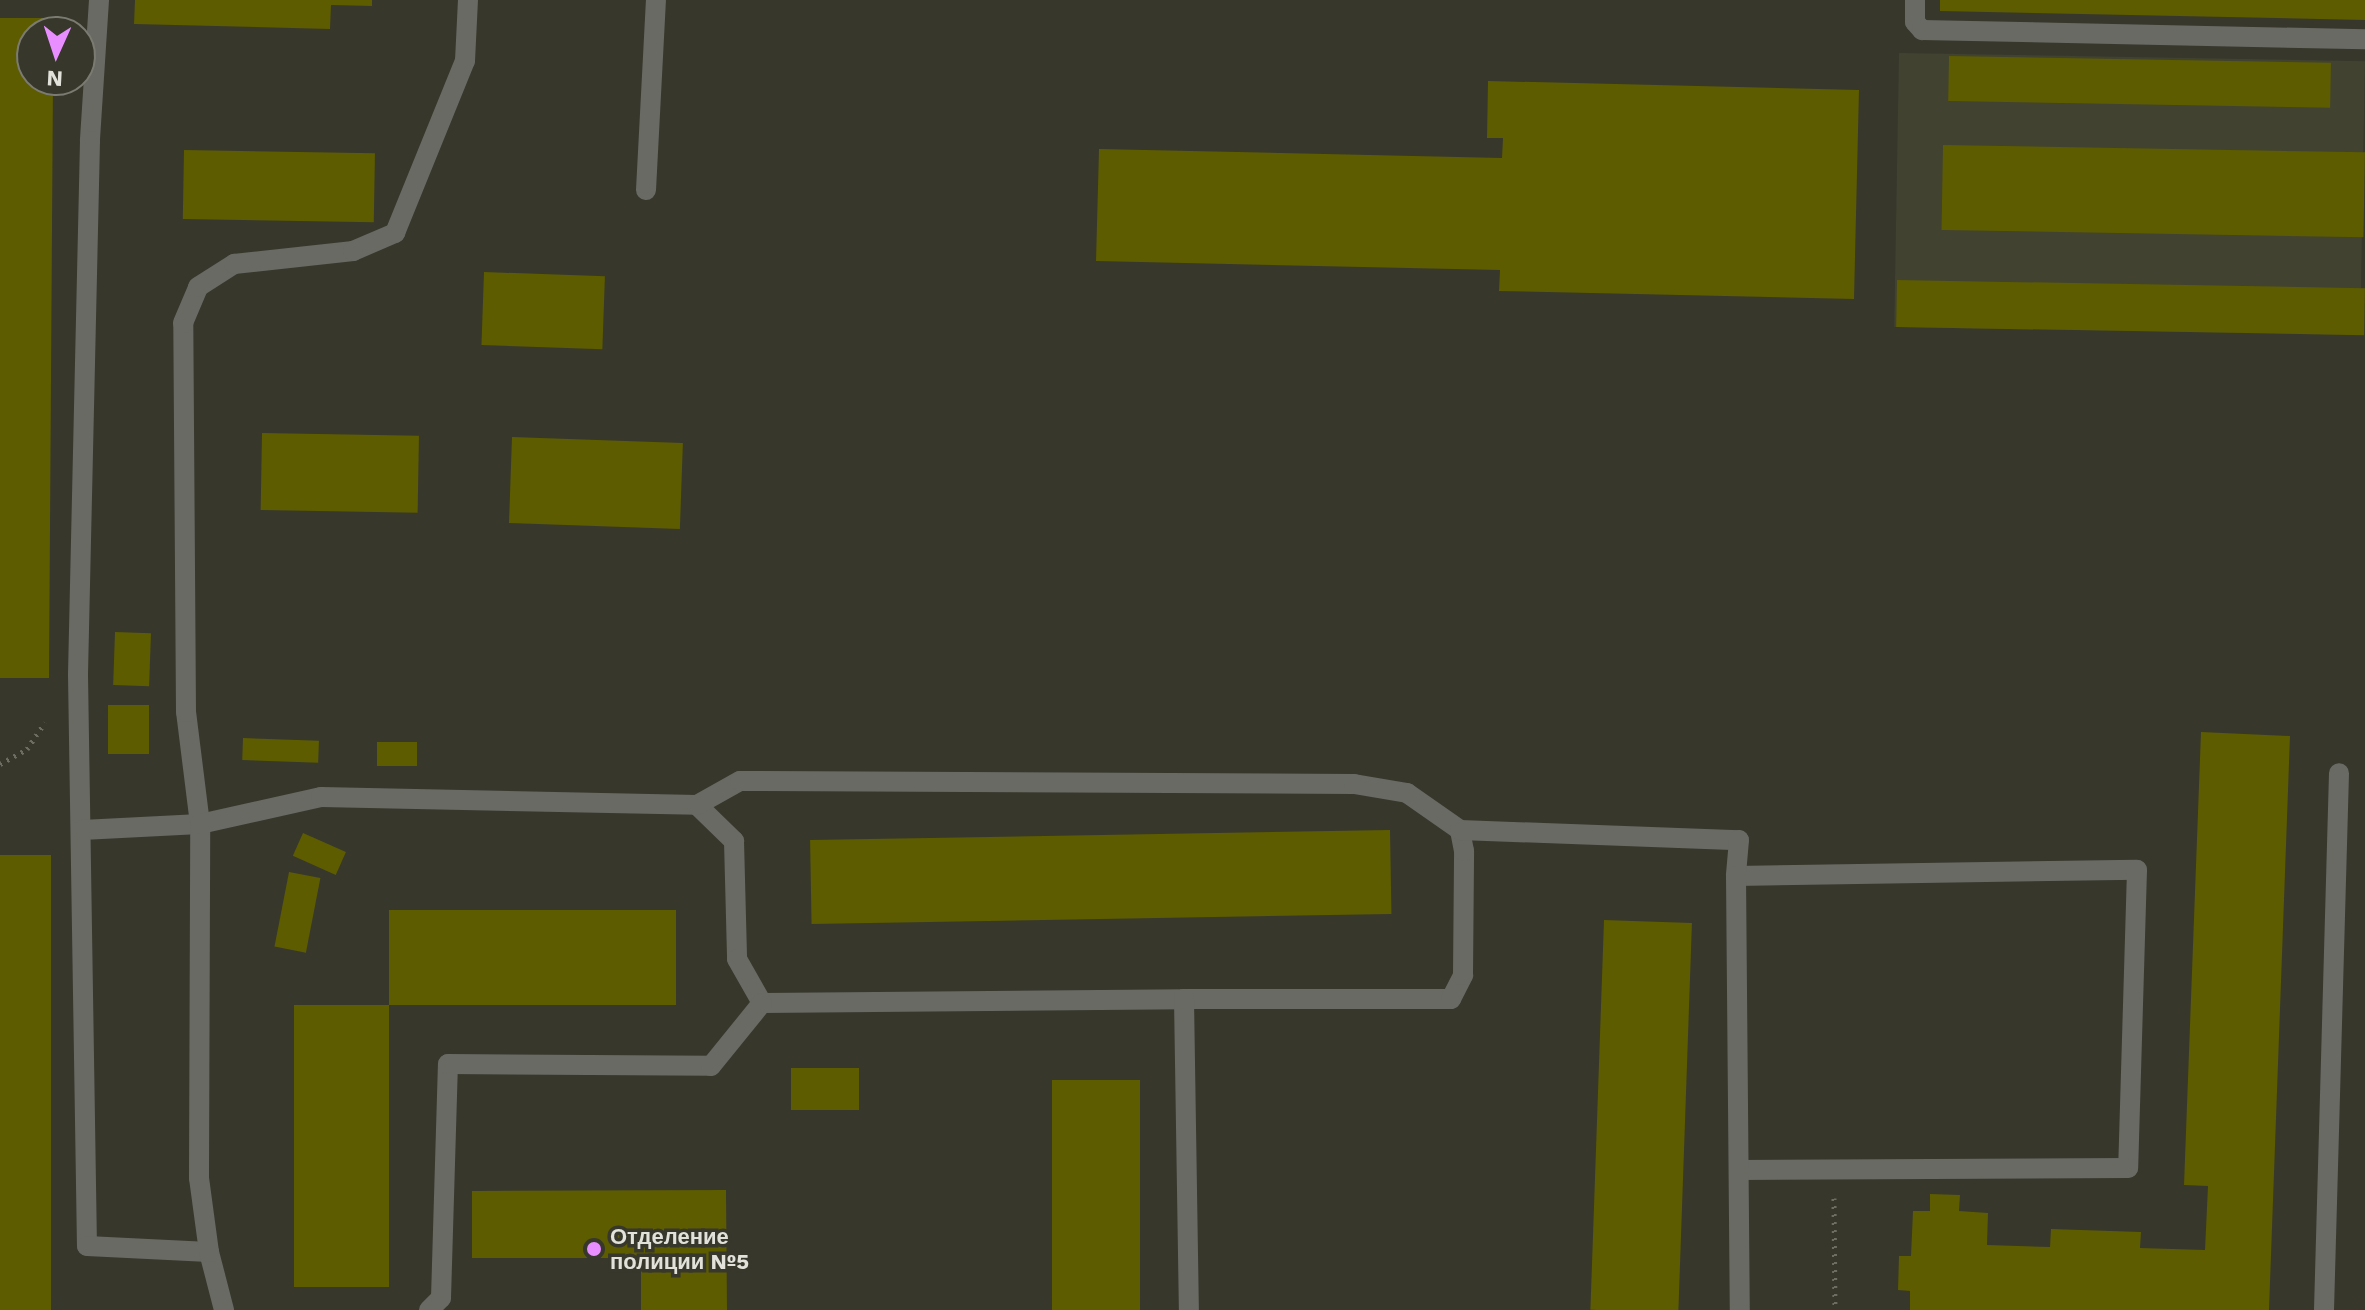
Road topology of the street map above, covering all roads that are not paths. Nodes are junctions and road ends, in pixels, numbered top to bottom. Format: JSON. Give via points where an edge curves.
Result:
{"nodes":[{"id":1,"x":99,"y":0,"type":"edge"},
{"id":2,"x":468,"y":0,"type":"edge"},
{"id":3,"x":656,"y":0,"type":"edge"},
{"id":4,"x":1915,"y":0,"type":"edge"},
{"id":5,"x":2365,"y":39,"type":"edge"},
{"id":6,"x":646,"y":190,"type":"dead end"},
{"id":7,"x":2339,"y":773,"type":"dead end"},
{"id":8,"x":697,"y":805,"type":"junction"},
{"id":9,"x":200,"y":824,"type":"junction"},
{"id":10,"x":82,"y":830,"type":"junction"},
{"id":11,"x":1460,"y":830,"type":"junction"},
{"id":12,"x":1736,"y":876,"type":"junction"},
{"id":13,"x":1184,"y":999,"type":"junction"},
{"id":14,"x":762,"y":1003,"type":"junction"},
{"id":15,"x":1739,"y":1170,"type":"junction"},
{"id":16,"x":209,"y":1252,"type":"junction"},
{"id":17,"x":224,"y":1310,"type":"edge"},
{"id":18,"x":429,"y":1310,"type":"edge"},
{"id":19,"x":1189,"y":1310,"type":"edge"},
{"id":20,"x":1740,"y":1310,"type":"edge"},
{"id":21,"x":2324,"y":1310,"type":"edge"}],
"edges":[{"from":1,"to":10,"type":"lane","via":[[90,141],[78,675]]},
{"from":2,"to":9,"type":"lane","via":[[465,61],[395,233],[353,251],[234,264],[198,287],[183,323],[186,712]]},
{"from":3,"to":6,"type":"lane"},
{"from":4,"to":5,"type":"lane","via":[[1915,22],[1922,30]]},
{"from":7,"to":21,"type":"lane"},
{"from":8,"to":9,"type":"lane","via":[[321,797]]},
{"from":8,"to":11,"type":"lane","via":[[740,781],[1354,784],[1407,793]]},
{"from":8,"to":14,"type":"lane","via":[[734,841],[737,959]]},
{"from":9,"to":10,"type":"lane"},
{"from":9,"to":16,"type":"lane","via":[[199,1178]]},
{"from":10,"to":16,"type":"lane","via":[[87,1246]]},
{"from":11,"to":12,"type":"lane","via":[[1739,840]]},
{"from":11,"to":13,"type":"lane","via":[[1463,975],[1451,999]]},
{"from":12,"to":15,"type":"lane"},
{"from":12,"to":15,"type":"lane","via":[[2137,870],[2128,1168]]},
{"from":13,"to":14,"type":"lane"},
{"from":13,"to":19,"type":"lane"},
{"from":14,"to":18,"type":"lane","via":[[711,1066],[448,1064],[441,1298]]},
{"from":15,"to":20,"type":"lane"},
{"from":16,"to":17,"type":"lane"}]}
